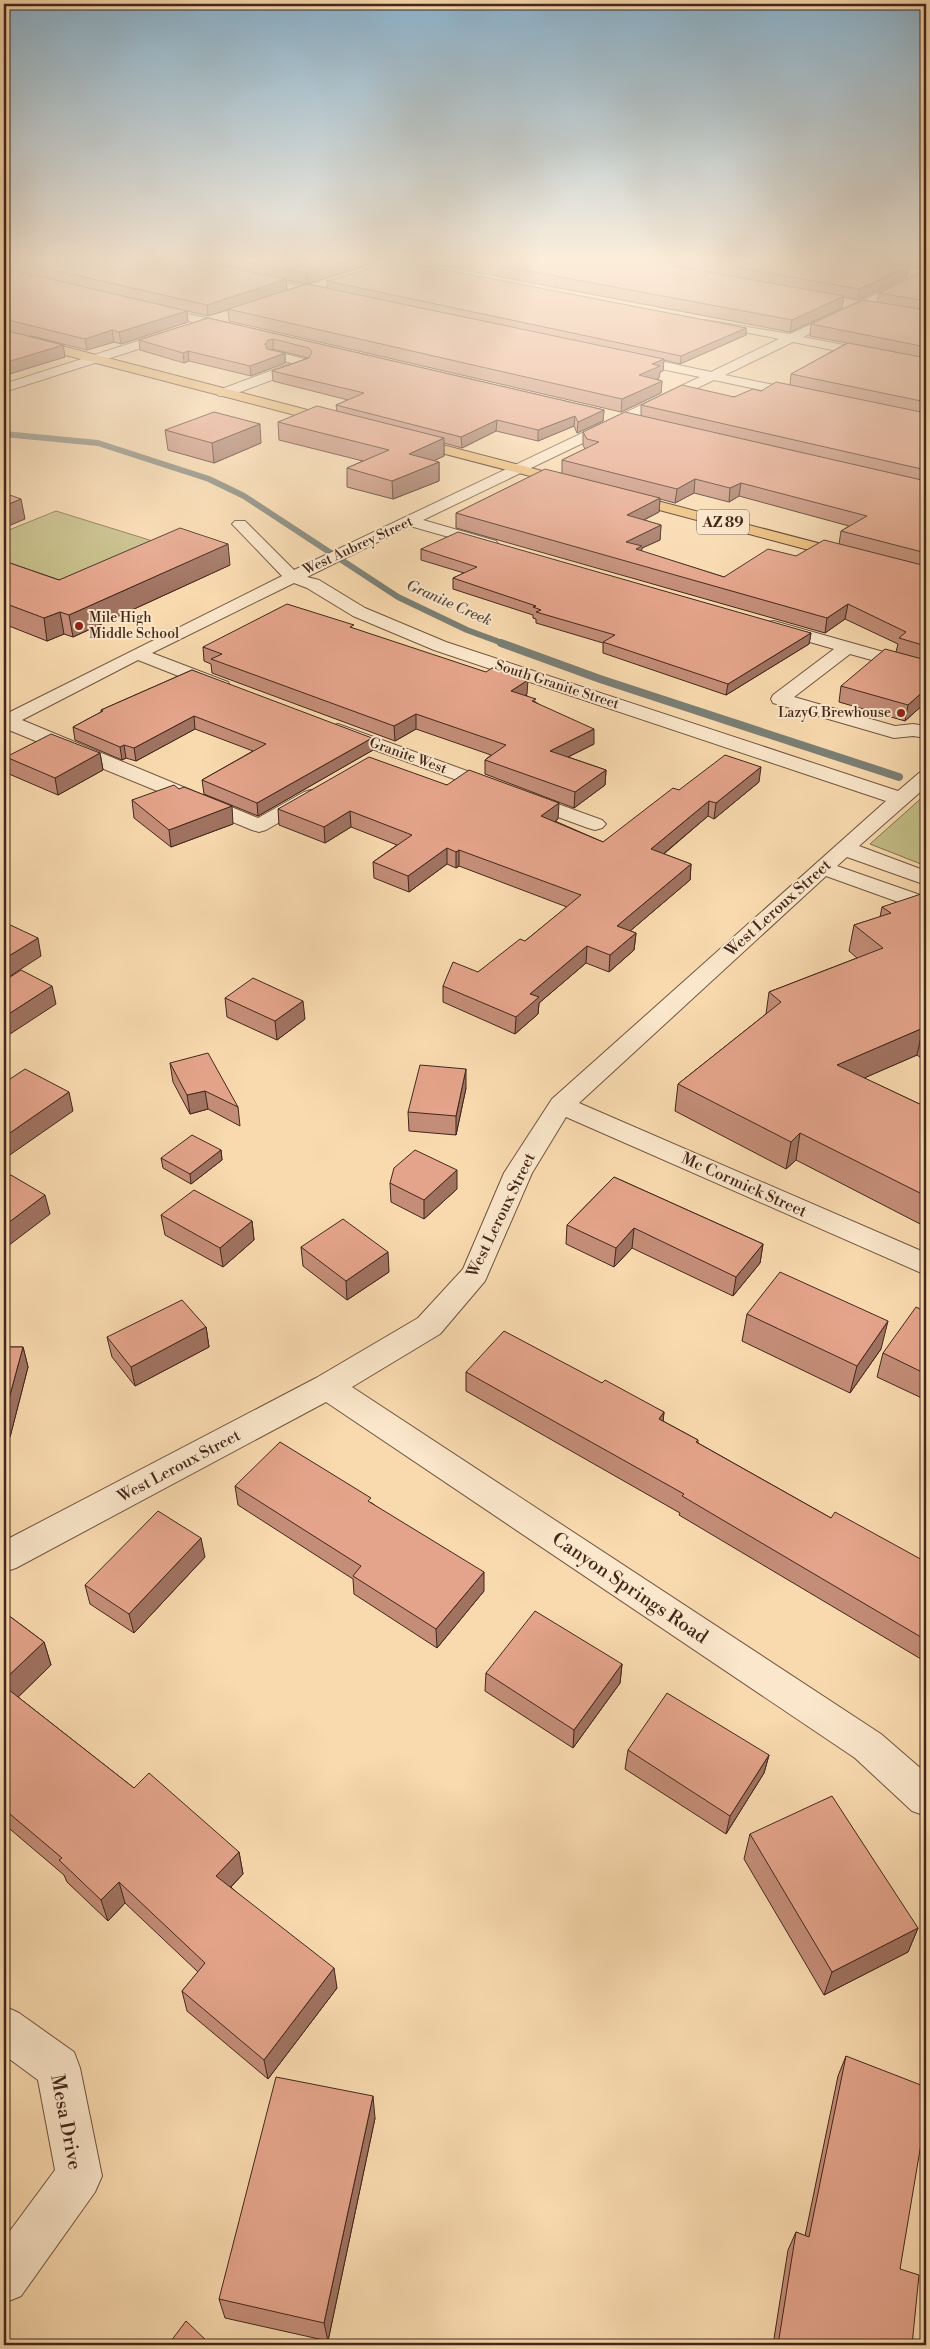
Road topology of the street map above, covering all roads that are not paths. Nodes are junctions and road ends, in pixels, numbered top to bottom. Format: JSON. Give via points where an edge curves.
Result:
{"nodes":[{"id":1,"x":59,"y":371,"type":"edge"},
{"id":2,"x":139,"y":371,"type":"edge"},
{"id":3,"x":282,"y":371,"type":"edge"},
{"id":4,"x":689,"y":371,"type":"edge"},
{"id":5,"x":726,"y":371,"type":"edge"},
{"id":6,"x":715,"y":376,"type":"junction"},
{"id":7,"x":4,"y":388,"type":"edge"},
{"id":8,"x":224,"y":393,"type":"junction"},
{"id":9,"x":811,"y":397,"type":"edge"},
{"id":10,"x":605,"y":415,"type":"edge"},
{"id":11,"x":624,"y":420,"type":"junction"},
{"id":12,"x":642,"y":424,"type":"edge"},
{"id":13,"x":350,"y":425,"type":"edge"},
{"id":14,"x":397,"y":438,"type":"edge"},
{"id":15,"x":519,"y":469,"type":"junction"},
{"id":16,"x":586,"y":487,"type":"edge"},
{"id":17,"x":611,"y":493,"type":"edge"},
{"id":18,"x":410,"y":521,"type":"junction"},
{"id":19,"x":240,"y":524,"type":"dead end"},
{"id":20,"x":505,"y":548,"type":"edge"},
{"id":21,"x":868,"y":560,"type":"edge"},
{"id":22,"x":292,"y":577,"type":"junction"},
{"id":23,"x":762,"y":622,"type":"edge"},
{"id":24,"x":848,"y":647,"type":"junction"},
{"id":25,"x":138,"y":654,"type":"junction"},
{"id":26,"x":926,"y":670,"type":"edge"},
{"id":27,"x":241,"y":693,"type":"edge"},
{"id":28,"x":6,"y":721,"type":"edge"},
{"id":29,"x":324,"y":725,"type":"edge"},
{"id":30,"x":926,"y":732,"type":"edge"},
{"id":31,"x":390,"y":750,"type":"junction"},
{"id":32,"x":365,"y":764,"type":"edge"},
{"id":33,"x":926,"y":777,"type":"edge"},
{"id":34,"x":324,"y":788,"type":"edge"},
{"id":35,"x":899,"y":798,"type":"junction"},
{"id":36,"x":595,"y":824,"type":"dead end"},
{"id":37,"x":844,"y":848,"type":"junction"},
{"id":38,"x":823,"y":868,"type":"junction"},
{"id":39,"x":926,"y":878,"type":"edge"},
{"id":40,"x":926,"y":905,"type":"edge"},
{"id":41,"x":561,"y":1105,"type":"junction"},
{"id":42,"x":926,"y":1265,"type":"edge"},
{"id":43,"x":328,"y":1387,"type":"junction"},
{"id":44,"x":4,"y":1558,"type":"edge"},
{"id":45,"x":926,"y":1798,"type":"edge"},
{"id":46,"x":4,"y":2028,"type":"edge"},
{"id":47,"x":4,"y":2279,"type":"edge"}],
"edges":[{"from":1,"to":7,"type":"street"},
{"from":2,"to":8,"type":"main road"},
{"from":3,"to":8,"type":"street"},
{"from":4,"to":6,"type":"street"},
{"from":5,"to":6,"type":"street","name":"West Aubrey Street"},
{"from":6,"to":9,"type":"street"},
{"from":6,"to":11,"type":"street","name":"West Aubrey Street"},
{"from":8,"to":13,"type":"main road"},
{"from":10,"to":11,"type":"street"},
{"from":11,"to":12,"type":"street"},
{"from":11,"to":15,"type":"street","name":"West Aubrey Street"},
{"from":14,"to":15,"type":"main road"},
{"from":15,"to":16,"type":"main road"},
{"from":15,"to":18,"type":"street","name":"West Aubrey Street"},
{"from":17,"to":21,"type":"main road","number":"AZ 89"},
{"from":18,"to":20,"type":"street"},
{"from":18,"to":22,"type":"street","name":"West Aubrey Street"},
{"from":19,"to":22,"type":"street","name":"South Granite Street"},
{"from":22,"to":25,"type":"street","name":"West Aubrey Street"},
{"from":22,"to":35,"type":"street","name":"South Granite Street","via":[[313,584],[358,612],[440,646]]},
{"from":23,"to":24,"type":"street"},
{"from":24,"to":26,"type":"street"},
{"from":24,"to":30,"type":"street","via":[[780,699],[894,732]]},
{"from":25,"to":27,"type":"street"},
{"from":25,"to":28,"type":"street","name":"West Aubrey Street"},
{"from":28,"to":34,"type":"street","via":[[259,826]]},
{"from":29,"to":31,"type":"street","name":"Granite West"},
{"from":31,"to":32,"type":"street"},
{"from":31,"to":36,"type":"street","name":"Granite West"},
{"from":33,"to":35,"type":"street","name":"West Leroux Street"},
{"from":35,"to":37,"type":"street","name":"West Leroux Street"},
{"from":37,"to":38,"type":"street","name":"West Leroux Street"},
{"from":37,"to":39,"type":"street"},
{"from":38,"to":40,"type":"street"},
{"from":38,"to":41,"type":"street","name":"West Leroux Street"},
{"from":41,"to":42,"type":"street","name":"Mc Cormick Street"},
{"from":41,"to":43,"type":"street","name":"West Leroux Street","via":[[518,1173],[475,1274],[429,1326]]},
{"from":43,"to":44,"type":"street","name":"West Leroux Street"},
{"from":43,"to":45,"type":"street","name":"Canyon Springs Road","via":[[868,1746]]},
{"from":46,"to":47,"type":"street","name":"Mesa Drive","via":[[58,2068],[79,2176]]}]}
